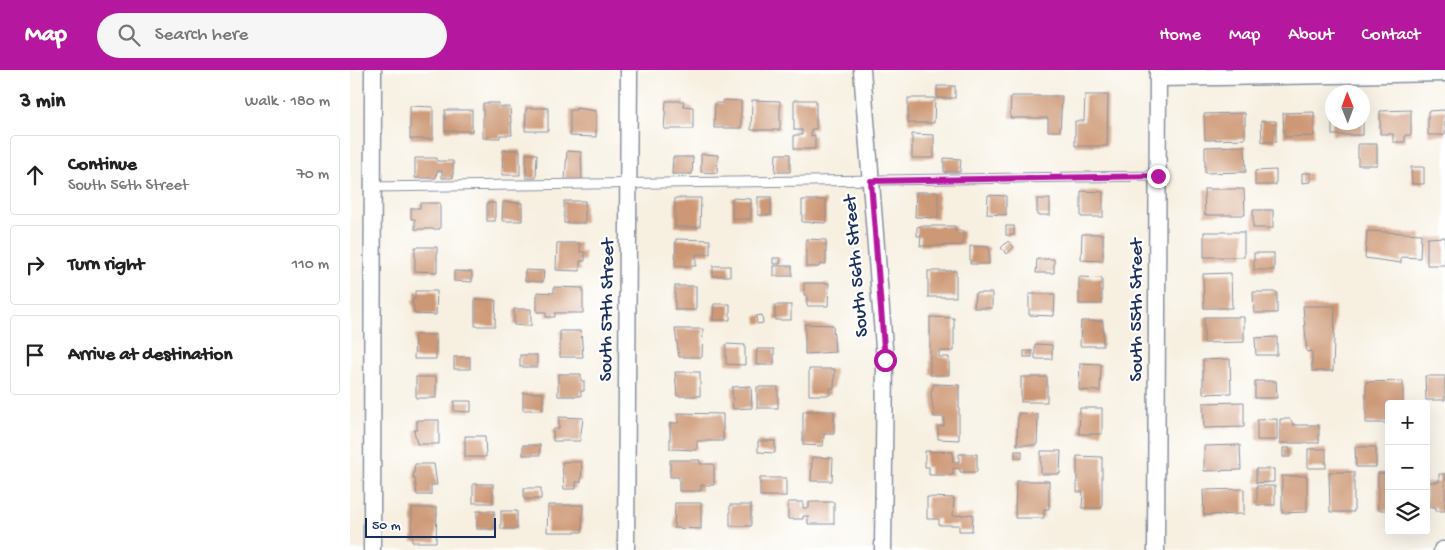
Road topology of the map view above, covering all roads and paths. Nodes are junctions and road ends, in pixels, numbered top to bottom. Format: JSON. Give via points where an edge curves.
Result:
{"nodes":[{"id":1,"x":373,"y":70,"type":"edge"},
{"id":2,"x":628,"y":70,"type":"edge"},
{"id":3,"x":862,"y":70,"type":"edge"},
{"id":4,"x":1445,"y":73,"type":"edge"},
{"id":5,"x":1158,"y":74,"type":"edge"},
{"id":6,"x":1158,"y":176,"type":"junction"},
{"id":7,"x":871,"y":181,"type":"junction"},
{"id":8,"x":629,"y":185,"type":"junction"},
{"id":9,"x":373,"y":187,"type":"junction"},
{"id":10,"x":372,"y":550,"type":"edge"},
{"id":11,"x":626,"y":550,"type":"edge"},
{"id":12,"x":883,"y":550,"type":"edge"},
{"id":13,"x":1156,"y":550,"type":"edge"}],
"edges":[{"from":1,"to":9,"type":"street"},
{"from":2,"to":8,"type":"street","name":"South 57th Street"},
{"from":3,"to":7,"type":"street","name":"South 56th Street"},
{"from":4,"to":5,"type":"street"},
{"from":5,"to":6,"type":"street","name":"South 55th Street"},
{"from":6,"to":7,"type":"lane"},
{"from":6,"to":13,"type":"street","name":"South 55th Street"},
{"from":7,"to":8,"type":"lane"},
{"from":7,"to":12,"type":"street","name":"South 56th Street","via":[[885,360]]},
{"from":8,"to":9,"type":"lane"},
{"from":8,"to":11,"type":"street","name":"South 57th Street"},
{"from":9,"to":10,"type":"street"}]}
